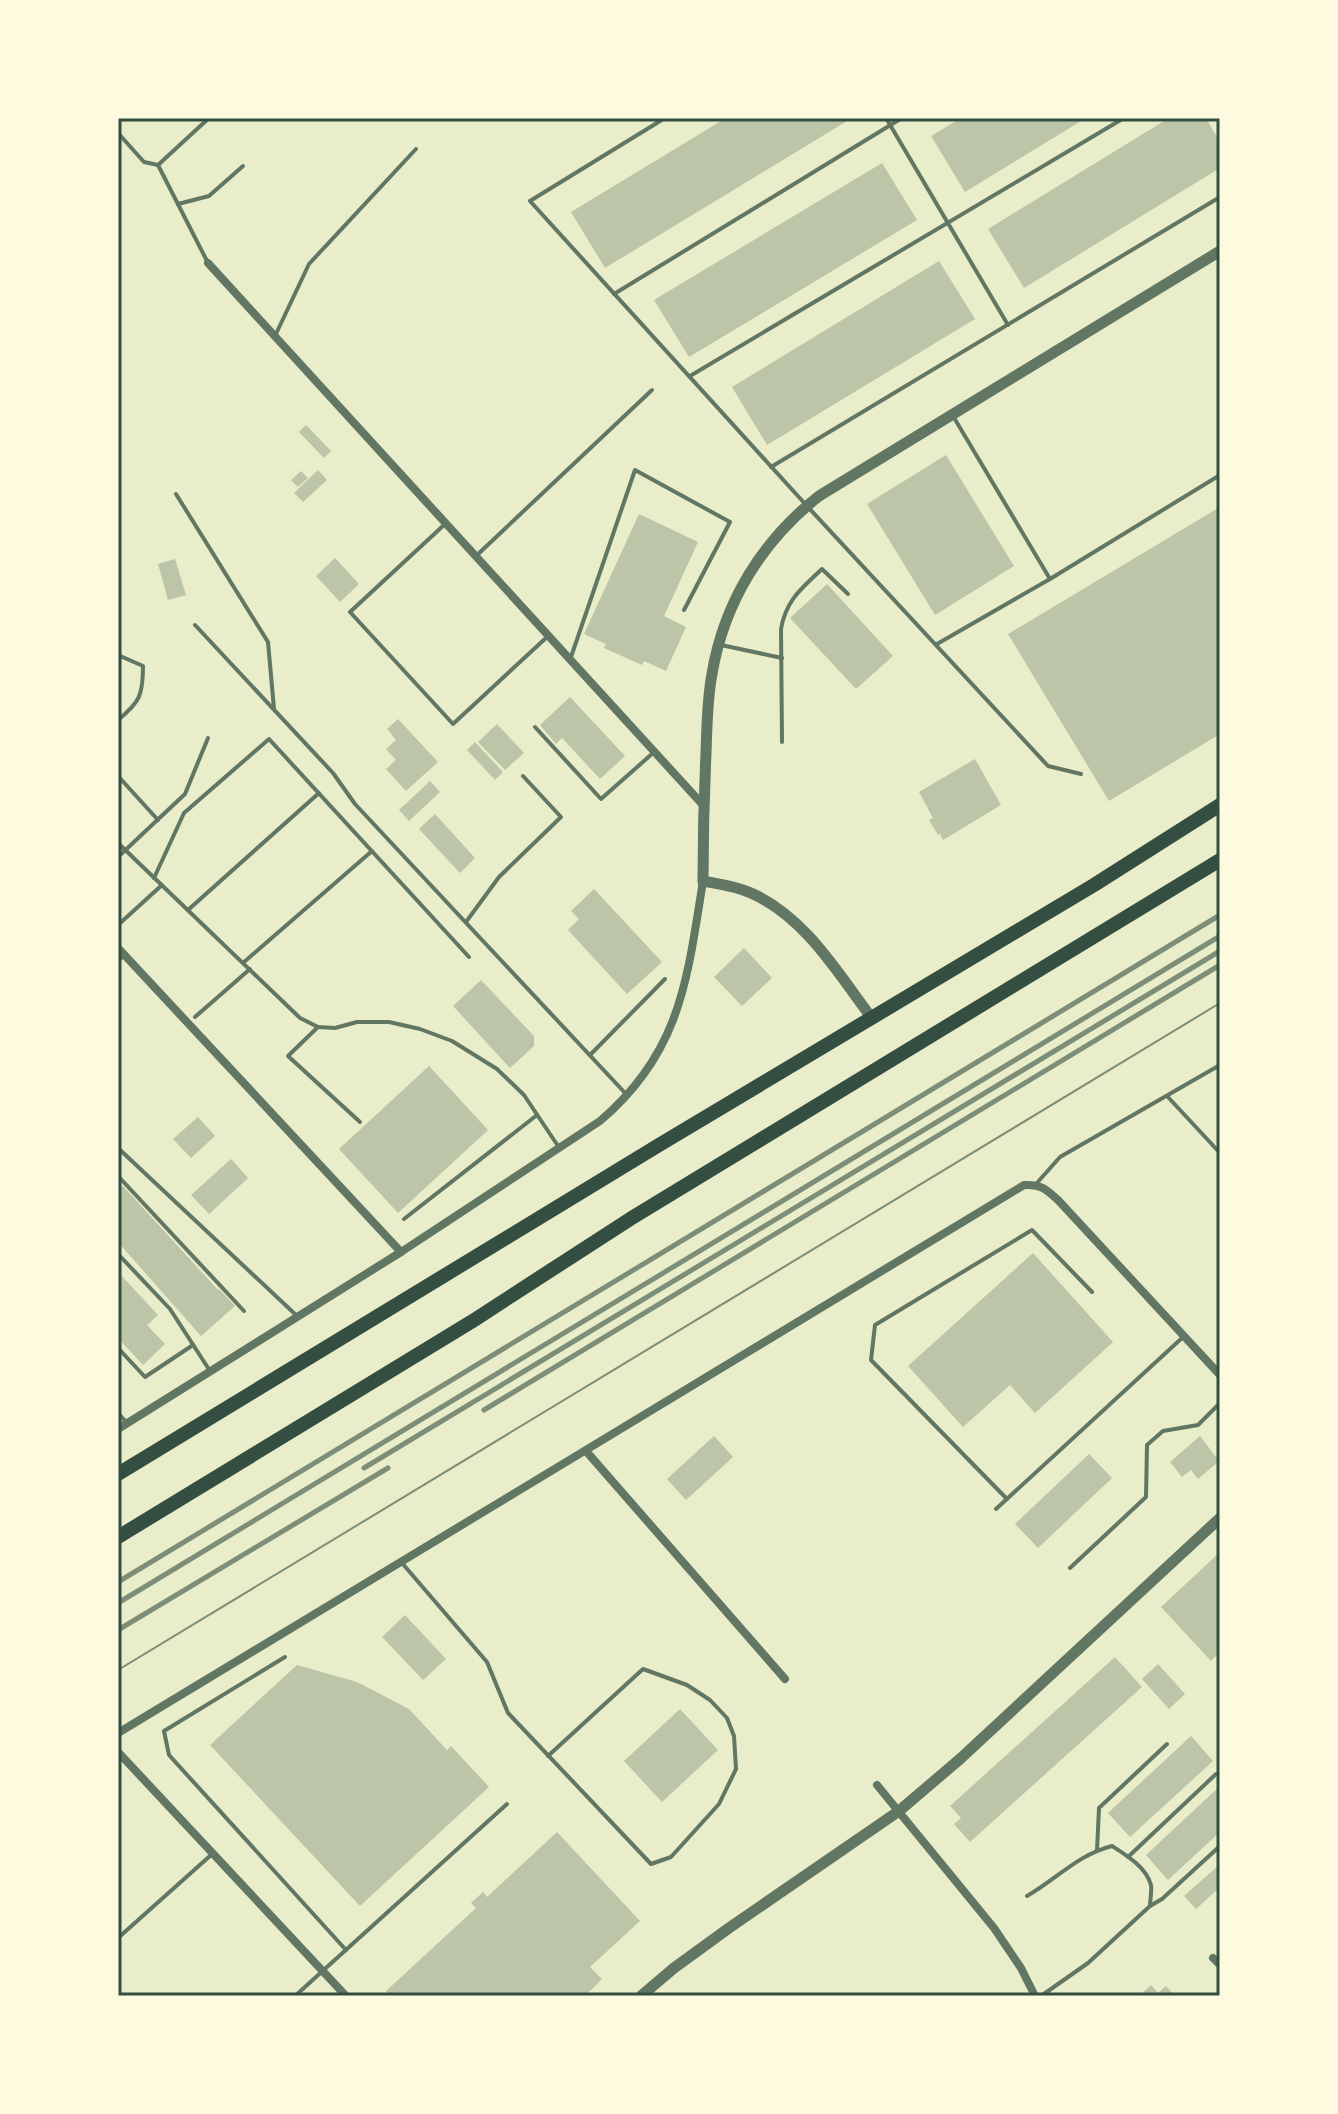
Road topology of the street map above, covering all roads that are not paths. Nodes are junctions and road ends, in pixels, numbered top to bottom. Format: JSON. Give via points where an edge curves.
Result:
{"nodes":[{"id":1,"x":209,"y":118,"type":"edge"},
{"id":2,"x":665,"y":118,"type":"edge"},
{"id":3,"x":886,"y":118,"type":"edge"},
{"id":4,"x":902,"y":118,"type":"edge"},
{"id":5,"x":1124,"y":118,"type":"edge"},
{"id":6,"x":890,"y":125,"type":"junction"},
{"id":7,"x":118,"y":133,"type":"edge"},
{"id":8,"x":416,"y":149,"type":"dead end"},
{"id":9,"x":158,"y":165,"type":"junction"},
{"id":10,"x":243,"y":166,"type":"dead end"},
{"id":11,"x":1220,"y":197,"type":"edge"},
{"id":12,"x":178,"y":204,"type":"junction"},
{"id":13,"x":949,"y":222,"type":"junction"},
{"id":14,"x":1220,"y":251,"type":"edge"},
{"id":15,"x":208,"y":263,"type":"joint"},
{"id":16,"x":614,"y":294,"type":"junction"},
{"id":17,"x":1008,"y":325,"type":"junction"},
{"id":18,"x":275,"y":336,"type":"junction"},
{"id":19,"x":689,"y":377,"type":"junction"},
{"id":20,"x":652,"y":390,"type":"dead end"},
{"id":21,"x":951,"y":413,"type":"junction"},
{"id":22,"x":771,"y":467,"type":"junction"},
{"id":23,"x":1220,"y":475,"type":"edge"},
{"id":24,"x":176,"y":494,"type":"dead end"},
{"id":25,"x":807,"y":506,"type":"junction"},
{"id":26,"x":446,"y":524,"type":"junction"},
{"id":27,"x":476,"y":556,"type":"junction"},
{"id":28,"x":1050,"y":579,"type":"junction"},
{"id":29,"x":848,"y":594,"type":"dead end"},
{"id":30,"x":684,"y":610,"type":"dead end"},
{"id":31,"x":195,"y":625,"type":"dead end"},
{"id":32,"x":548,"y":635,"type":"junction"},
{"id":33,"x":719,"y":644,"type":"junction"},
{"id":34,"x":936,"y":645,"type":"junction"},
{"id":35,"x":118,"y":655,"type":"edge"},
{"id":36,"x":782,"y":658,"type":"junction"},
{"id":37,"x":571,"y":659,"type":"junction"},
{"id":38,"x":274,"y":710,"type":"junction"},
{"id":39,"x":118,"y":720,"type":"edge"},
{"id":40,"x":535,"y":727,"type":"dead end"},
{"id":41,"x":208,"y":738,"type":"dead end"},
{"id":42,"x":782,"y":742,"type":"dead end"},
{"id":43,"x":654,"y":751,"type":"junction"},
{"id":44,"x":1081,"y":774,"type":"dead end"},
{"id":45,"x":118,"y":776,"type":"edge"},
{"id":46,"x":523,"y":776,"type":"dead end"},
{"id":47,"x":319,"y":793,"type":"junction"},
{"id":48,"x":703,"y":805,"type":"junction"},
{"id":49,"x":1220,"y":805,"type":"edge"},
{"id":50,"x":158,"y":820,"type":"junction"},
{"id":51,"x":118,"y":843,"type":"edge"},
{"id":52,"x":125,"y":851,"type":"junction"},
{"id":53,"x":372,"y":851,"type":"junction"},
{"id":54,"x":118,"y":857,"type":"edge"},
{"id":55,"x":1220,"y":860,"type":"edge"},
{"id":56,"x":154,"y":878,"type":"junction"},
{"id":57,"x":703,"y":881,"type":"junction"},
{"id":58,"x":162,"y":885,"type":"junction"},
{"id":59,"x":188,"y":910,"type":"junction"},
{"id":60,"x":466,"y":922,"type":"junction"},
{"id":61,"x":118,"y":925,"type":"edge"},
{"id":62,"x":120,"y":955,"type":"edge"},
{"id":63,"x":469,"y":957,"type":"dead end"},
{"id":64,"x":243,"y":963,"type":"junction"},
{"id":65,"x":250,"y":969,"type":"junction"},
{"id":66,"x":665,"y":979,"type":"dead end"},
{"id":67,"x":195,"y":1017,"type":"dead end"},
{"id":68,"x":871,"y":1017,"type":"junction"},
{"id":69,"x":318,"y":1027,"type":"junction"},
{"id":70,"x":590,"y":1055,"type":"junction"},
{"id":71,"x":1220,"y":1065,"type":"edge"},
{"id":72,"x":627,"y":1096,"type":"junction"},
{"id":73,"x":1167,"y":1096,"type":"junction"},
{"id":74,"x":537,"y":1115,"type":"junction"},
{"id":75,"x":360,"y":1122,"type":"dead end"},
{"id":76,"x":118,"y":1148,"type":"edge"},
{"id":77,"x":559,"y":1148,"type":"junction"},
{"id":78,"x":1220,"y":1153,"type":"edge"},
{"id":79,"x":118,"y":1176,"type":"edge"},
{"id":80,"x":1036,"y":1184,"type":"junction"},
{"id":81,"x":404,"y":1219,"type":"dead end"},
{"id":82,"x":401,"y":1252,"type":"junction"},
{"id":83,"x":118,"y":1254,"type":"edge"},
{"id":84,"x":1092,"y":1292,"type":"dead end"},
{"id":85,"x":244,"y":1311,"type":"dead end"},
{"id":86,"x":298,"y":1317,"type":"junction"},
{"id":87,"x":1184,"y":1336,"type":"junction"},
{"id":88,"x":193,"y":1345,"type":"junction"},
{"id":89,"x":118,"y":1348,"type":"edge"},
{"id":90,"x":210,"y":1371,"type":"junction"},
{"id":91,"x":1220,"y":1375,"type":"edge"},
{"id":92,"x":1220,"y":1403,"type":"edge"},
{"id":93,"x":118,"y":1413,"type":"edge"},
{"id":94,"x":122,"y":1426,"type":"edge"},
{"id":95,"x":586,"y":1451,"type":"junction"},
{"id":96,"x":118,"y":1474,"type":"edge"},
{"id":97,"x":1007,"y":1499,"type":"junction"},
{"id":98,"x":996,"y":1509,"type":"dead end"},
{"id":99,"x":1220,"y":1518,"type":"edge"},
{"id":100,"x":118,"y":1537,"type":"edge"},
{"id":101,"x":402,"y":1563,"type":"junction"},
{"id":102,"x":1070,"y":1568,"type":"dead end"},
{"id":103,"x":285,"y":1657,"type":"dead end"},
{"id":104,"x":785,"y":1679,"type":"dead end"},
{"id":105,"x":118,"y":1733,"type":"edge"},
{"id":106,"x":1167,"y":1744,"type":"dead end"},
{"id":107,"x":118,"y":1752,"type":"edge"},
{"id":108,"x":548,"y":1756,"type":"junction"},
{"id":109,"x":1216,"y":1774,"type":"dead end"},
{"id":110,"x":877,"y":1785,"type":"dead end"},
{"id":111,"x":507,"y":1804,"type":"dead end"},
{"id":112,"x":899,"y":1811,"type":"junction"},
{"id":113,"x":1220,"y":1846,"type":"edge"},
{"id":114,"x":1097,"y":1850,"type":"junction"},
{"id":115,"x":213,"y":1853,"type":"junction"},
{"id":116,"x":1128,"y":1857,"type":"junction"},
{"id":117,"x":1027,"y":1896,"type":"dead end"},
{"id":118,"x":1150,"y":1906,"type":"junction"},
{"id":119,"x":118,"y":1938,"type":"edge"},
{"id":120,"x":346,"y":1950,"type":"junction"},
{"id":121,"x":323,"y":1971,"type":"junction"},
{"id":122,"x":295,"y":1996,"type":"edge"},
{"id":123,"x":346,"y":1996,"type":"edge"},
{"id":124,"x":641,"y":1996,"type":"edge"},
{"id":125,"x":1038,"y":1996,"type":"edge"}],
"edges":[{"from":1,"to":9,"type":"lane"},
{"from":2,"to":16,"type":"lane","via":[[530,201]]},
{"from":3,"to":6,"type":"lane"},
{"from":4,"to":6,"type":"lane"},
{"from":5,"to":13,"type":"lane"},
{"from":6,"to":13,"type":"lane"},
{"from":6,"to":16,"type":"lane"},
{"from":7,"to":9,"type":"lane","via":[[144,162]]},
{"from":8,"to":18,"type":"lane","via":[[309,264]]},
{"from":9,"to":12,"type":"lane"},
{"from":10,"to":12,"type":"lane","via":[[209,196]]},
{"from":11,"to":17,"type":"lane"},
{"from":12,"to":15,"type":"lane"},
{"from":13,"to":17,"type":"lane"},
{"from":13,"to":19,"type":"lane"},
{"from":14,"to":21,"type":"street"},
{"from":15,"to":18,"type":"street"},
{"from":16,"to":19,"type":"lane"},
{"from":17,"to":22,"type":"lane"},
{"from":18,"to":26,"type":"street"},
{"from":19,"to":22,"type":"lane"},
{"from":20,"to":27,"type":"lane"},
{"from":21,"to":25,"type":"street"},
{"from":21,"to":28,"type":"lane"},
{"from":22,"to":25,"type":"lane"},
{"from":23,"to":28,"type":"lane"},
{"from":24,"to":38,"type":"lane","via":[[268,642]]},
{"from":25,"to":33,"type":"street","via":[[780,531],[750,572]]},
{"from":25,"to":34,"type":"lane"},
{"from":26,"to":27,"type":"street"},
{"from":26,"to":32,"type":"lane","via":[[350,612],[453,724]]},
{"from":27,"to":32,"type":"street"},
{"from":28,"to":34,"type":"lane"},
{"from":29,"to":36,"type":"lane","via":[[822,569],[803,587],[784,615]]},
{"from":30,"to":37,"type":"lane","via":[[730,522],[635,470]]},
{"from":31,"to":38,"type":"lane"},
{"from":32,"to":37,"type":"street"},
{"from":33,"to":36,"type":"lane"},
{"from":33,"to":48,"type":"street"},
{"from":34,"to":44,"type":"lane","via":[[1048,766]]},
{"from":35,"to":39,"type":"lane","via":[[143,666],[143,687],[135,706]]},
{"from":36,"to":42,"type":"lane"},
{"from":37,"to":43,"type":"street"},
{"from":38,"to":60,"type":"lane"},
{"from":40,"to":43,"type":"lane","via":[[601,799]]},
{"from":41,"to":50,"type":"lane","via":[[185,794]]},
{"from":43,"to":48,"type":"street"},
{"from":45,"to":50,"type":"lane"},
{"from":46,"to":60,"type":"lane","via":[[561,817],[499,877]]},
{"from":47,"to":53,"type":"lane"},
{"from":47,"to":56,"type":"lane","via":[[269,739],[184,813]]},
{"from":47,"to":59,"type":"lane"},
{"from":48,"to":57,"type":"street"},
{"from":49,"to":68,"type":"highway"},
{"from":50,"to":52,"type":"lane"},
{"from":51,"to":52,"type":"lane"},
{"from":52,"to":54,"type":"lane"},
{"from":52,"to":56,"type":"lane"},
{"from":53,"to":63,"type":"lane"},
{"from":53,"to":64,"type":"lane"},
{"from":55,"to":100,"type":"highway"},
{"from":56,"to":58,"type":"lane"},
{"from":57,"to":68,"type":"street","via":[[749,892],[787,915]]},
{"from":57,"to":72,"type":"street","via":[[674,1020]]},
{"from":58,"to":59,"type":"lane"},
{"from":58,"to":61,"type":"lane"},
{"from":59,"to":64,"type":"lane"},
{"from":60,"to":70,"type":"lane"},
{"from":62,"to":82,"type":"street"},
{"from":64,"to":65,"type":"lane"},
{"from":65,"to":67,"type":"lane"},
{"from":65,"to":69,"type":"lane","via":[[300,1018]]},
{"from":66,"to":70,"type":"lane"},
{"from":68,"to":96,"type":"highway"},
{"from":69,"to":74,"type":"lane","via":[[389,1022],[452,1041],[497,1069]]},
{"from":69,"to":75,"type":"lane","via":[[288,1056]]},
{"from":70,"to":72,"type":"lane"},
{"from":71,"to":73,"type":"lane"},
{"from":72,"to":77,"type":"street"},
{"from":73,"to":78,"type":"lane"},
{"from":73,"to":80,"type":"lane","via":[[1060,1157]]},
{"from":74,"to":77,"type":"lane"},
{"from":74,"to":81,"type":"lane"},
{"from":76,"to":86,"type":"lane"},
{"from":77,"to":82,"type":"street"},
{"from":79,"to":85,"type":"lane"},
{"from":80,"to":87,"type":"street","via":[[1058,1200]]},
{"from":80,"to":95,"type":"street","via":[[1010,1192]]},
{"from":82,"to":86,"type":"street"},
{"from":83,"to":88,"type":"lane","via":[[170,1309]]},
{"from":84,"to":97,"type":"lane","via":[[1032,1230],[875,1325],[871,1360]]},
{"from":86,"to":90,"type":"street"},
{"from":87,"to":91,"type":"street"},
{"from":87,"to":97,"type":"lane"},
{"from":88,"to":89,"type":"lane","via":[[145,1377]]},
{"from":88,"to":90,"type":"lane"},
{"from":90,"to":94,"type":"street"},
{"from":92,"to":102,"type":"lane","via":[[1198,1425],[1163,1431],[1147,1445],[1146,1497]]},
{"from":93,"to":94,"type":"lane"},
{"from":95,"to":101,"type":"street"},
{"from":95,"to":104,"type":"street"},
{"from":97,"to":98,"type":"lane"},
{"from":99,"to":112,"type":"street"},
{"from":101,"to":105,"type":"street"},
{"from":101,"to":108,"type":"lane","via":[[487,1662],[508,1713]]},
{"from":103,"to":120,"type":"lane","via":[[164,1731],[169,1755]]},
{"from":106,"to":114,"type":"lane","via":[[1099,1808]]},
{"from":107,"to":115,"type":"street"},
{"from":108,"to":108,"type":"lane","via":[[643,1669],[687,1685],[727,1718],[736,1769],[710,1815],[671,1857],[651,1864]]},
{"from":109,"to":116,"type":"lane"},
{"from":110,"to":112,"type":"street"},
{"from":111,"to":120,"type":"lane"},
{"from":112,"to":124,"type":"street"},
{"from":112,"to":125,"type":"street","via":[[994,1928]]},
{"from":113,"to":118,"type":"lane"},
{"from":114,"to":116,"type":"lane","via":[[1112,1846]]},
{"from":114,"to":117,"type":"lane"},
{"from":115,"to":119,"type":"lane"},
{"from":115,"to":121,"type":"street"},
{"from":116,"to":118,"type":"lane","via":[[1151,1886]]},
{"from":118,"to":125,"type":"lane","via":[[1088,1963]]},
{"from":120,"to":121,"type":"lane"},
{"from":121,"to":122,"type":"lane"},
{"from":121,"to":123,"type":"street"}]}
